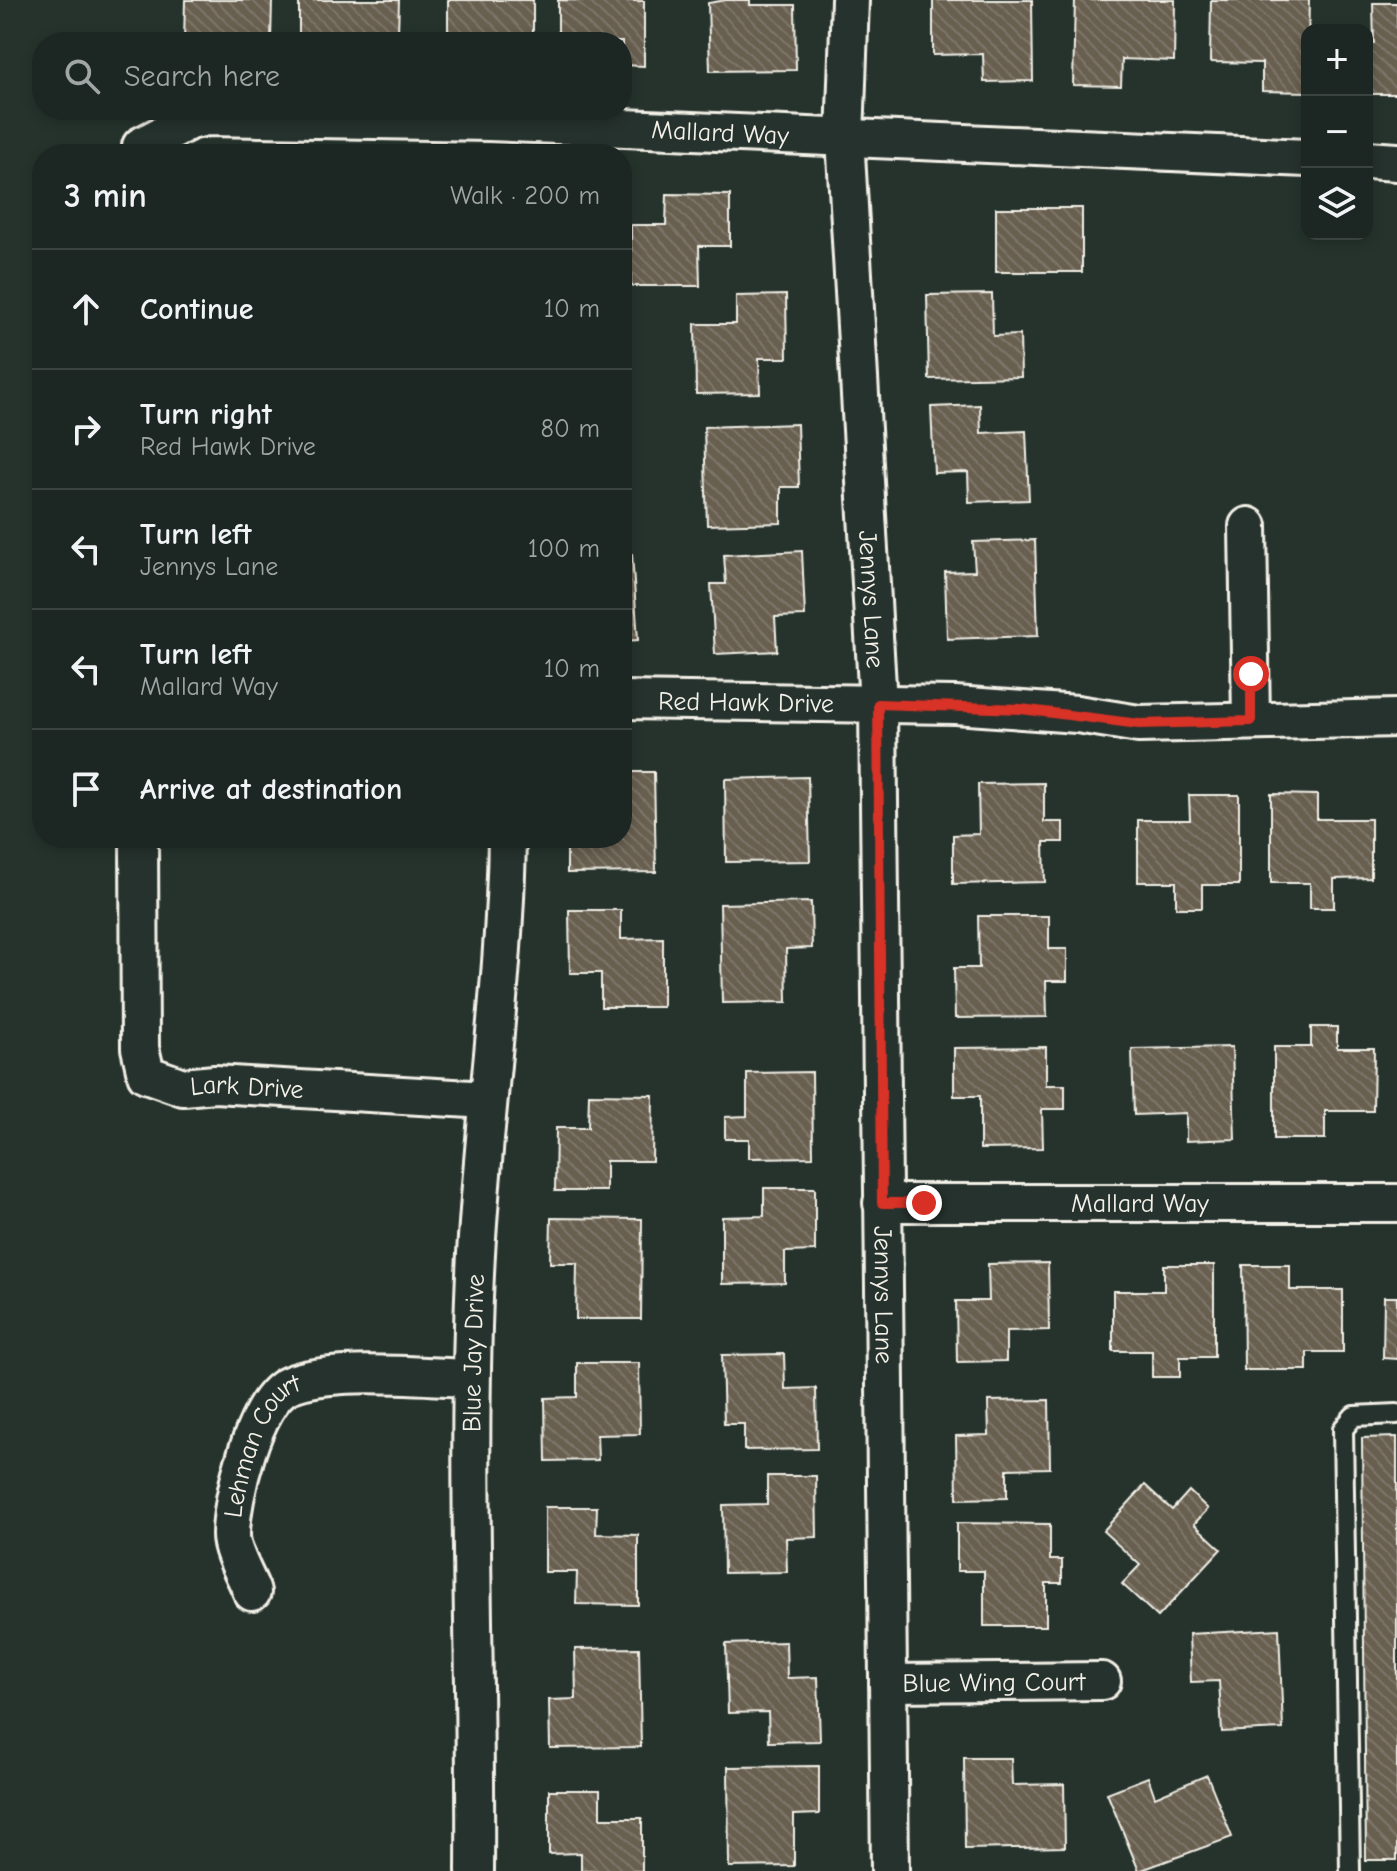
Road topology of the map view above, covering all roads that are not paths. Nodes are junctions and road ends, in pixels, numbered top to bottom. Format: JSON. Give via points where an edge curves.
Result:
{"nodes":[{"id":1,"x":850,"y":0,"type":"edge"},
{"id":2,"x":194,"y":120,"type":"edge"},
{"id":3,"x":241,"y":120,"type":"edge"},
{"id":4,"x":845,"y":137,"type":"junction"},
{"id":5,"x":448,"y":138,"type":"edge"},
{"id":6,"x":145,"y":144,"type":"edge"},
{"id":7,"x":1301,"y":158,"type":"edge"},
{"id":8,"x":1373,"y":160,"type":"edge"},
{"id":9,"x":1397,"y":162,"type":"edge"},
{"id":10,"x":1248,"y":526,"type":"dead end"},
{"id":11,"x":632,"y":700,"type":"edge"},
{"id":12,"x":878,"y":704,"type":"junction"},
{"id":13,"x":1397,"y":718,"type":"edge"},
{"id":14,"x":1251,"y":721,"type":"junction"},
{"id":15,"x":139,"y":848,"type":"edge"},
{"id":16,"x":507,"y":848,"type":"edge"},
{"id":17,"x":488,"y":1100,"type":"junction"},
{"id":18,"x":882,"y":1203,"type":"junction"},
{"id":19,"x":1397,"y":1203,"type":"edge"},
{"id":20,"x":471,"y":1378,"type":"junction"},
{"id":21,"x":1397,"y":1414,"type":"edge"},
{"id":22,"x":252,"y":1592,"type":"dead end"},
{"id":23,"x":1102,"y":1681,"type":"dead end"},
{"id":24,"x":888,"y":1683,"type":"junction"},
{"id":25,"x":475,"y":1871,"type":"edge"},
{"id":26,"x":890,"y":1871,"type":"edge"},
{"id":27,"x":1350,"y":1871,"type":"edge"}],
"edges":[{"from":1,"to":4,"type":"street","name":"Jennys Lane"},
{"from":2,"to":6,"type":"street","name":"Mallard Way"},
{"from":3,"to":5,"type":"street","name":"Mallard Way"},
{"from":4,"to":5,"type":"street","name":"Mallard Way"},
{"from":4,"to":7,"type":"street","name":"Mallard Way"},
{"from":4,"to":12,"type":"street","name":"Jennys Lane"},
{"from":8,"to":9,"type":"street"},
{"from":10,"to":14,"type":"street"},
{"from":11,"to":12,"type":"street","name":"Red Hawk Drive"},
{"from":12,"to":14,"type":"street","name":"Red Hawk Drive","via":[[1021,709],[1139,724]]},
{"from":12,"to":18,"type":"street","name":"Jennys Lane"},
{"from":13,"to":14,"type":"street","name":"Red Hawk Drive"},
{"from":15,"to":17,"type":"street","name":"Lark Drive","via":[[140,1048],[146,1074],[183,1087]]},
{"from":16,"to":17,"type":"street","name":"Blue Jay Drive","via":[[501,987]]},
{"from":17,"to":20,"type":"street","name":"Blue Jay Drive"},
{"from":18,"to":19,"type":"street","name":"Mallard Way"},
{"from":18,"to":24,"type":"street","name":"Jennys Lane"},
{"from":20,"to":22,"type":"street","name":"Lehman Court","via":[[358,1375],[286,1386],[266,1406],[249,1443],[238,1489],[231,1537]]},
{"from":20,"to":25,"type":"street","name":"Blue Jay Drive"},
{"from":21,"to":27,"type":"lane","via":[[1354,1416],[1343,1429]]},
{"from":23,"to":24,"type":"street","name":"Blue Wing Court"},
{"from":24,"to":26,"type":"street","name":"Jennys Lane"}]}
